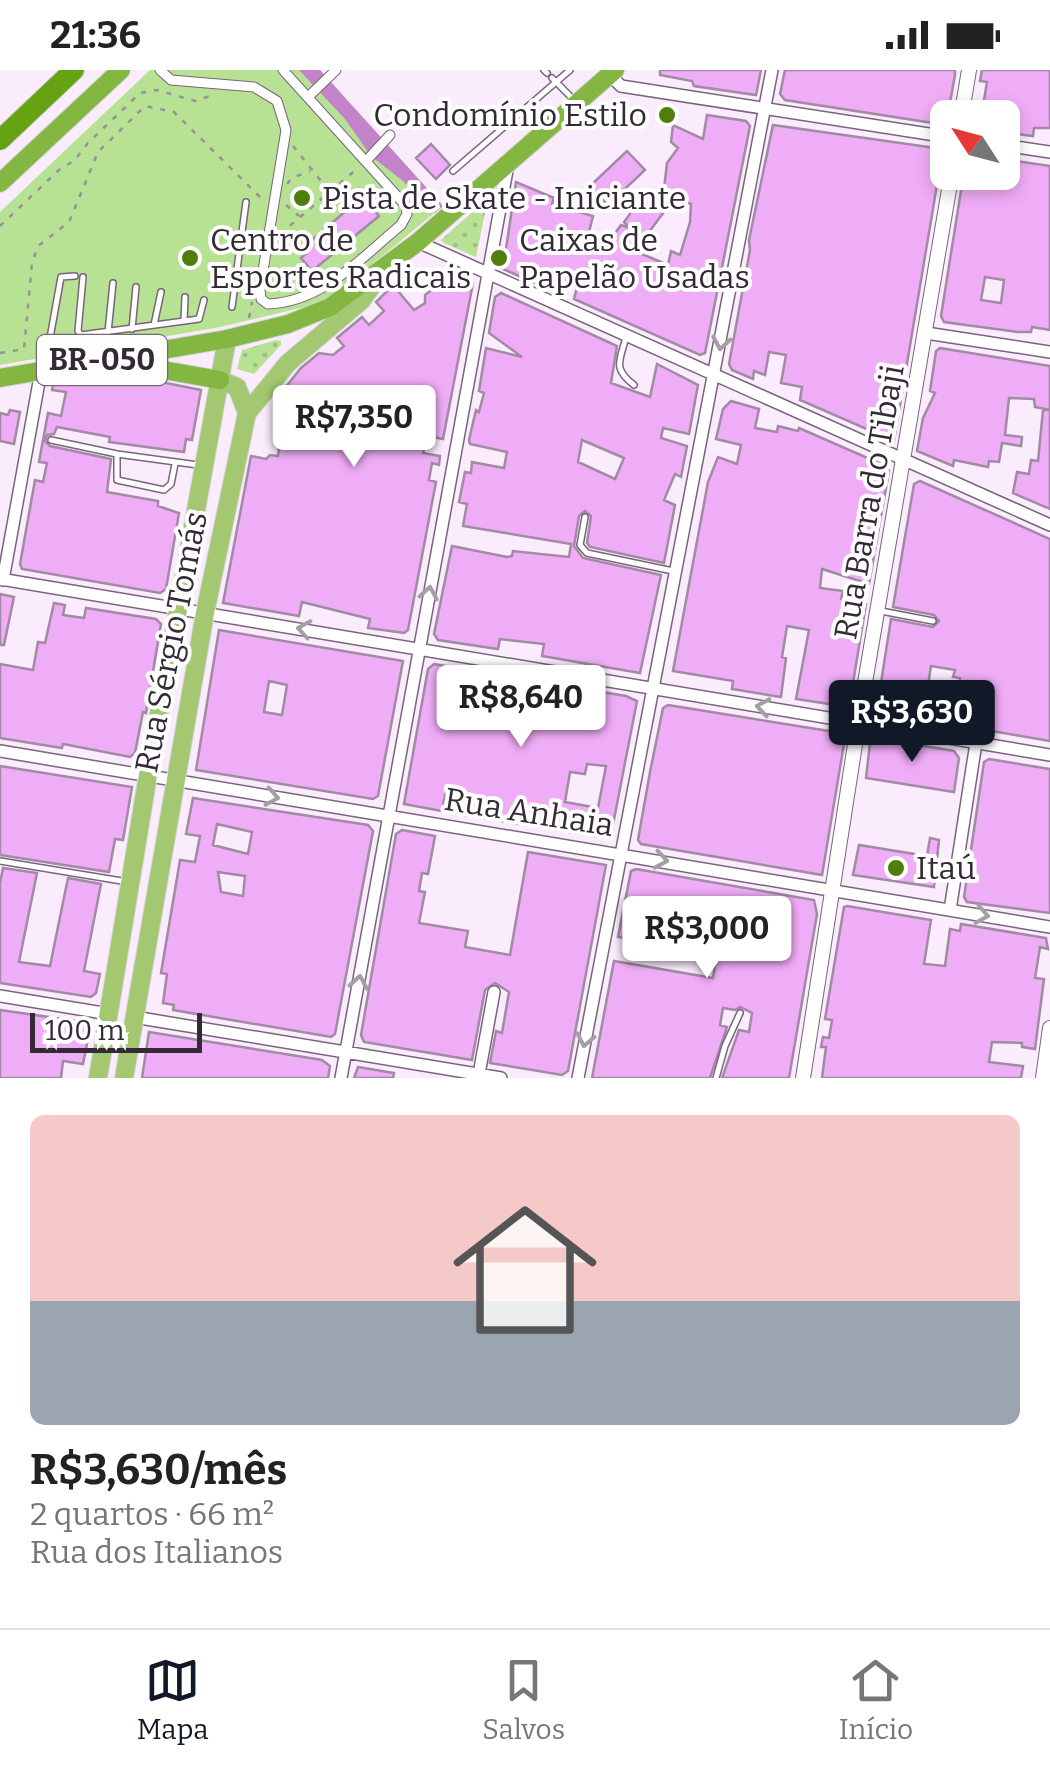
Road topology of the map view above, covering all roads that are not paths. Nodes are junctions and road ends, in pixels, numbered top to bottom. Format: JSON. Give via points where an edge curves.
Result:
{"nodes":[{"id":1,"x":74,"y":70,"type":"edge"},
{"id":2,"x":121,"y":70,"type":"edge"},
{"id":3,"x":160,"y":70,"type":"edge"},
{"id":4,"x":284,"y":70,"type":"edge"},
{"id":5,"x":570,"y":70,"type":"edge"},
{"id":6,"x":772,"y":70,"type":"edge"},
{"id":7,"x":969,"y":70,"type":"edge"},
{"id":8,"x":333,"y":72,"type":"edge"},
{"id":9,"x":612,"y":72,"type":"edge"},
{"id":10,"x":550,"y":76,"type":"edge"},
{"id":11,"x":311,"y":93,"type":"junction"},
{"id":12,"x":964,"y":100,"type":"edge"},
{"id":13,"x":577,"y":104,"type":"junction"},
{"id":14,"x":764,"y":110,"type":"junction"},
{"id":15,"x":930,"y":134,"type":"edge"},
{"id":16,"x":388,"y":138,"type":"dead end"},
{"id":17,"x":0,"y":140,"type":"edge"},
{"id":18,"x":1020,"y":148,"type":"edge"},
{"id":19,"x":1050,"y":152,"type":"edge"},
{"id":20,"x":368,"y":160,"type":"junction"},
{"id":21,"x":508,"y":165,"type":"junction"},
{"id":22,"x":453,"y":171,"type":"dead end"},
{"id":23,"x":0,"y":183,"type":"edge"},
{"id":24,"x":949,"y":190,"type":"edge"},
{"id":25,"x":246,"y":202,"type":"dead end"},
{"id":26,"x":418,"y":242,"type":"junction"},
{"id":27,"x":382,"y":271,"type":"junction"},
{"id":28,"x":487,"y":275,"type":"junction"},
{"id":29,"x":113,"y":283,"type":"dead end"},
{"id":30,"x":136,"y":287,"type":"dead end"},
{"id":31,"x":160,"y":292,"type":"dead end"},
{"id":32,"x":185,"y":296,"type":"dead end"},
{"id":33,"x":204,"y":300,"type":"dead end"},
{"id":34,"x":232,"y":307,"type":"dead end"},
{"id":35,"x":184,"y":321,"type":"junction"},
{"id":36,"x":154,"y":325,"type":"junction"},
{"id":37,"x":132,"y":328,"type":"junction"},
{"id":38,"x":108,"y":332,"type":"junction"},
{"id":39,"x":926,"y":332,"type":"junction"},
{"id":40,"x":626,"y":336,"type":"junction"},
{"id":41,"x":227,"y":339,"type":"junction"},
{"id":42,"x":48,"y":349,"type":"dead end"},
{"id":43,"x":1050,"y":352,"type":"edge"},
{"id":44,"x":129,"y":355,"type":"junction"},
{"id":45,"x":40,"y":370,"type":"junction"},
{"id":46,"x":714,"y":376,"type":"junction"},
{"id":47,"x":0,"y":378,"type":"edge"},
{"id":48,"x":220,"y":380,"type":"junction"},
{"id":49,"x":634,"y":385,"type":"dead end"},
{"id":50,"x":247,"y":413,"type":"junction"},
{"id":51,"x":51,"y":440,"type":"dead end"},
{"id":52,"x":117,"y":454,"type":"junction"},
{"id":53,"x":904,"y":460,"type":"junction"},
{"id":54,"x":175,"y":464,"type":"junction"},
{"id":55,"x":206,"y":466,"type":"junction"},
{"id":56,"x":586,"y":517,"type":"dead end"},
{"id":57,"x":1050,"y":526,"type":"edge"},
{"id":58,"x":676,"y":572,"type":"junction"},
{"id":59,"x":2,"y":580,"type":"edge"},
{"id":60,"x":179,"y":609,"type":"junction"},
{"id":61,"x":878,"y":610,"type":"junction"},
{"id":62,"x":205,"y":613,"type":"junction"},
{"id":63,"x":933,"y":620,"type":"dead end"},
{"id":64,"x":419,"y":648,"type":"junction"},
{"id":65,"x":654,"y":689,"type":"junction"},
{"id":66,"x":859,"y":722,"type":"junction"},
{"id":67,"x":976,"y":743,"type":"junction"},
{"id":68,"x":0,"y":751,"type":"edge"},
{"id":69,"x":1050,"y":755,"type":"edge"},
{"id":70,"x":148,"y":776,"type":"junction"},
{"id":71,"x":176,"y":780,"type":"junction"},
{"id":72,"x":388,"y":818,"type":"junction"},
{"id":73,"x":621,"y":854,"type":"junction"},
{"id":74,"x":0,"y":862,"type":"edge"},
{"id":75,"x":131,"y":883,"type":"junction"},
{"id":76,"x":833,"y":889,"type":"junction"},
{"id":77,"x":950,"y":910,"type":"junction"},
{"id":78,"x":1050,"y":927,"type":"edge"},
{"id":79,"x":494,"y":992,"type":"dead end"},
{"id":80,"x":0,"y":996,"type":"edge"},
{"id":81,"x":740,"y":1013,"type":"dead end"},
{"id":82,"x":109,"y":1014,"type":"junction"},
{"id":83,"x":134,"y":1018,"type":"junction"},
{"id":84,"x":1050,"y":1028,"type":"edge"},
{"id":85,"x":1050,"y":1037,"type":"edge"},
{"id":86,"x":346,"y":1052,"type":"junction"},
{"id":87,"x":478,"y":1074,"type":"junction"},
{"id":88,"x":98,"y":1078,"type":"edge"},
{"id":89,"x":124,"y":1078,"type":"edge"},
{"id":90,"x":342,"y":1078,"type":"edge"},
{"id":91,"x":501,"y":1078,"type":"edge"},
{"id":92,"x":578,"y":1078,"type":"edge"},
{"id":93,"x":716,"y":1078,"type":"edge"},
{"id":94,"x":803,"y":1078,"type":"edge"},
{"id":95,"x":1043,"y":1078,"type":"edge"}],
"edges":[{"from":1,"to":17,"type":"highway"},
{"from":2,"to":23,"type":"highway"},
{"from":3,"to":20,"type":"street","via":[[171,80],[254,87],[279,106],[285,136],[260,289],[268,304],[332,283],[401,225],[406,206]]},
{"from":4,"to":11,"type":"street"},
{"from":5,"to":10,"type":"lane"},
{"from":6,"to":14,"type":"street"},
{"from":7,"to":12,"type":"street"},
{"from":8,"to":11,"type":"street"},
{"from":9,"to":13,"type":"highway","number":"BR-050"},
{"from":9,"to":14,"type":"street","via":[[621,86]]},
{"from":10,"to":13,"type":"lane"},
{"from":10,"to":22,"type":"lane"},
{"from":11,"to":20,"type":"street"},
{"from":13,"to":21,"type":"highway","number":"BR-050"},
{"from":14,"to":15,"type":"street"},
{"from":14,"to":46,"type":"street","one_way":true},
{"from":16,"to":20,"type":"street"},
{"from":18,"to":19,"type":"street"},
{"from":21,"to":26,"type":"highway","number":"BR-050"},
{"from":21,"to":28,"type":"street"},
{"from":24,"to":39,"type":"street","name":"Rua Barra do Tibaji"},
{"from":25,"to":34,"type":"lane"},
{"from":26,"to":27,"type":"highway","number":"BR-050"},
{"from":26,"to":28,"type":"street"},
{"from":27,"to":41,"type":"highway","number":"BR-050","via":[[312,316]]},
{"from":27,"to":50,"type":"main road","name":"Rua Sérgio Tomás","via":[[369,292],[288,364]]},
{"from":28,"to":40,"type":"street"},
{"from":64,"to":28,"type":"street","one_way":true},
{"from":29,"to":38,"type":"lane"},
{"from":30,"to":37,"type":"lane"},
{"from":31,"to":36,"type":"lane"},
{"from":32,"to":35,"type":"lane"},
{"from":33,"to":35,"type":"lane","via":[[201,317]]},
{"from":35,"to":36,"type":"lane"},
{"from":36,"to":37,"type":"lane"},
{"from":37,"to":38,"type":"lane"},
{"from":38,"to":42,"type":"lane","via":[[78,332],[79,276],[62,277]]},
{"from":39,"to":43,"type":"street"},
{"from":39,"to":53,"type":"street","name":"Rua Barra do Tibaji"},
{"from":40,"to":46,"type":"street"},
{"from":40,"to":49,"type":"lane","via":[[618,368]]},
{"from":41,"to":44,"type":"highway","number":"BR-050"},
{"from":41,"to":48,"type":"main road","name":"Rua Sérgio Tomás"},
{"from":44,"to":45,"type":"highway","number":"BR-050"},
{"from":44,"to":48,"type":"highway"},
{"from":45,"to":47,"type":"highway","number":"BR-050"},
{"from":45,"to":59,"type":"street"},
{"from":46,"to":53,"type":"street"},
{"from":46,"to":58,"type":"street"},
{"from":48,"to":50,"type":"main road","via":[[237,388]]},
{"from":48,"to":55,"type":"main road","name":"Rua Sérgio Tomás"},
{"from":50,"to":62,"type":"main road","name":"Rua Sérgio Tomás"},
{"from":51,"to":52,"type":"lane"},
{"from":52,"to":54,"type":"lane"},
{"from":52,"to":54,"type":"lane","via":[[117,480],[164,490],[172,484]]},
{"from":53,"to":57,"type":"street"},
{"from":53,"to":61,"type":"street","name":"Rua Barra do Tibaji"},
{"from":54,"to":55,"type":"lane"},
{"from":55,"to":60,"type":"main road","name":"Rua Sérgio Tomás"},
{"from":56,"to":58,"type":"lane","via":[[580,545],[587,554]]},
{"from":58,"to":65,"type":"street"},
{"from":59,"to":60,"type":"street"},
{"from":60,"to":62,"type":"street"},
{"from":60,"to":70,"type":"main road","name":"Rua Sérgio Tomás"},
{"from":61,"to":63,"type":"lane"},
{"from":61,"to":66,"type":"street","name":"Rua Barra do Tibaji"},
{"from":64,"to":62,"type":"street","one_way":true},
{"from":62,"to":71,"type":"main road","name":"Rua Sérgio Tomás"},
{"from":64,"to":65,"type":"street"},
{"from":64,"to":72,"type":"street"},
{"from":66,"to":65,"type":"street","one_way":true},
{"from":65,"to":73,"type":"street"},
{"from":66,"to":67,"type":"street"},
{"from":66,"to":76,"type":"street","name":"Rua Barra do Tibaji"},
{"from":67,"to":69,"type":"street"},
{"from":67,"to":77,"type":"street"},
{"from":68,"to":70,"type":"street","name":"Rua Anhaia"},
{"from":70,"to":71,"type":"street","name":"Rua Anhaia"},
{"from":70,"to":75,"type":"main road","name":"Rua Sérgio Tomás"},
{"from":71,"to":72,"type":"street","name":"Rua Anhaia","one_way":true},
{"from":71,"to":83,"type":"main road","name":"Rua Sérgio Tomás"},
{"from":72,"to":73,"type":"street","name":"Rua Anhaia"},
{"from":86,"to":72,"type":"street","one_way":true},
{"from":73,"to":76,"type":"street","name":"Rua Anhaia","one_way":true},
{"from":73,"to":92,"type":"street","one_way":true},
{"from":74,"to":75,"type":"lane"},
{"from":75,"to":82,"type":"main road","name":"Rua Sérgio Tomás"},
{"from":76,"to":77,"type":"street","name":"Rua Anhaia"},
{"from":76,"to":94,"type":"street","name":"Rua Barra do Tibaji"},
{"from":77,"to":78,"type":"street","name":"Rua Anhaia","one_way":true},
{"from":79,"to":87,"type":"street"},
{"from":80,"to":82,"type":"street"},
{"from":81,"to":93,"type":"lane"},
{"from":82,"to":88,"type":"main road","name":"Rua Sérgio Tomás"},
{"from":83,"to":86,"type":"street"},
{"from":83,"to":89,"type":"main road","name":"Rua Sérgio Tomás"},
{"from":84,"to":85,"type":"street"},
{"from":85,"to":95,"type":"street"},
{"from":86,"to":87,"type":"street"},
{"from":86,"to":90,"type":"street"},
{"from":87,"to":91,"type":"street"}]}
